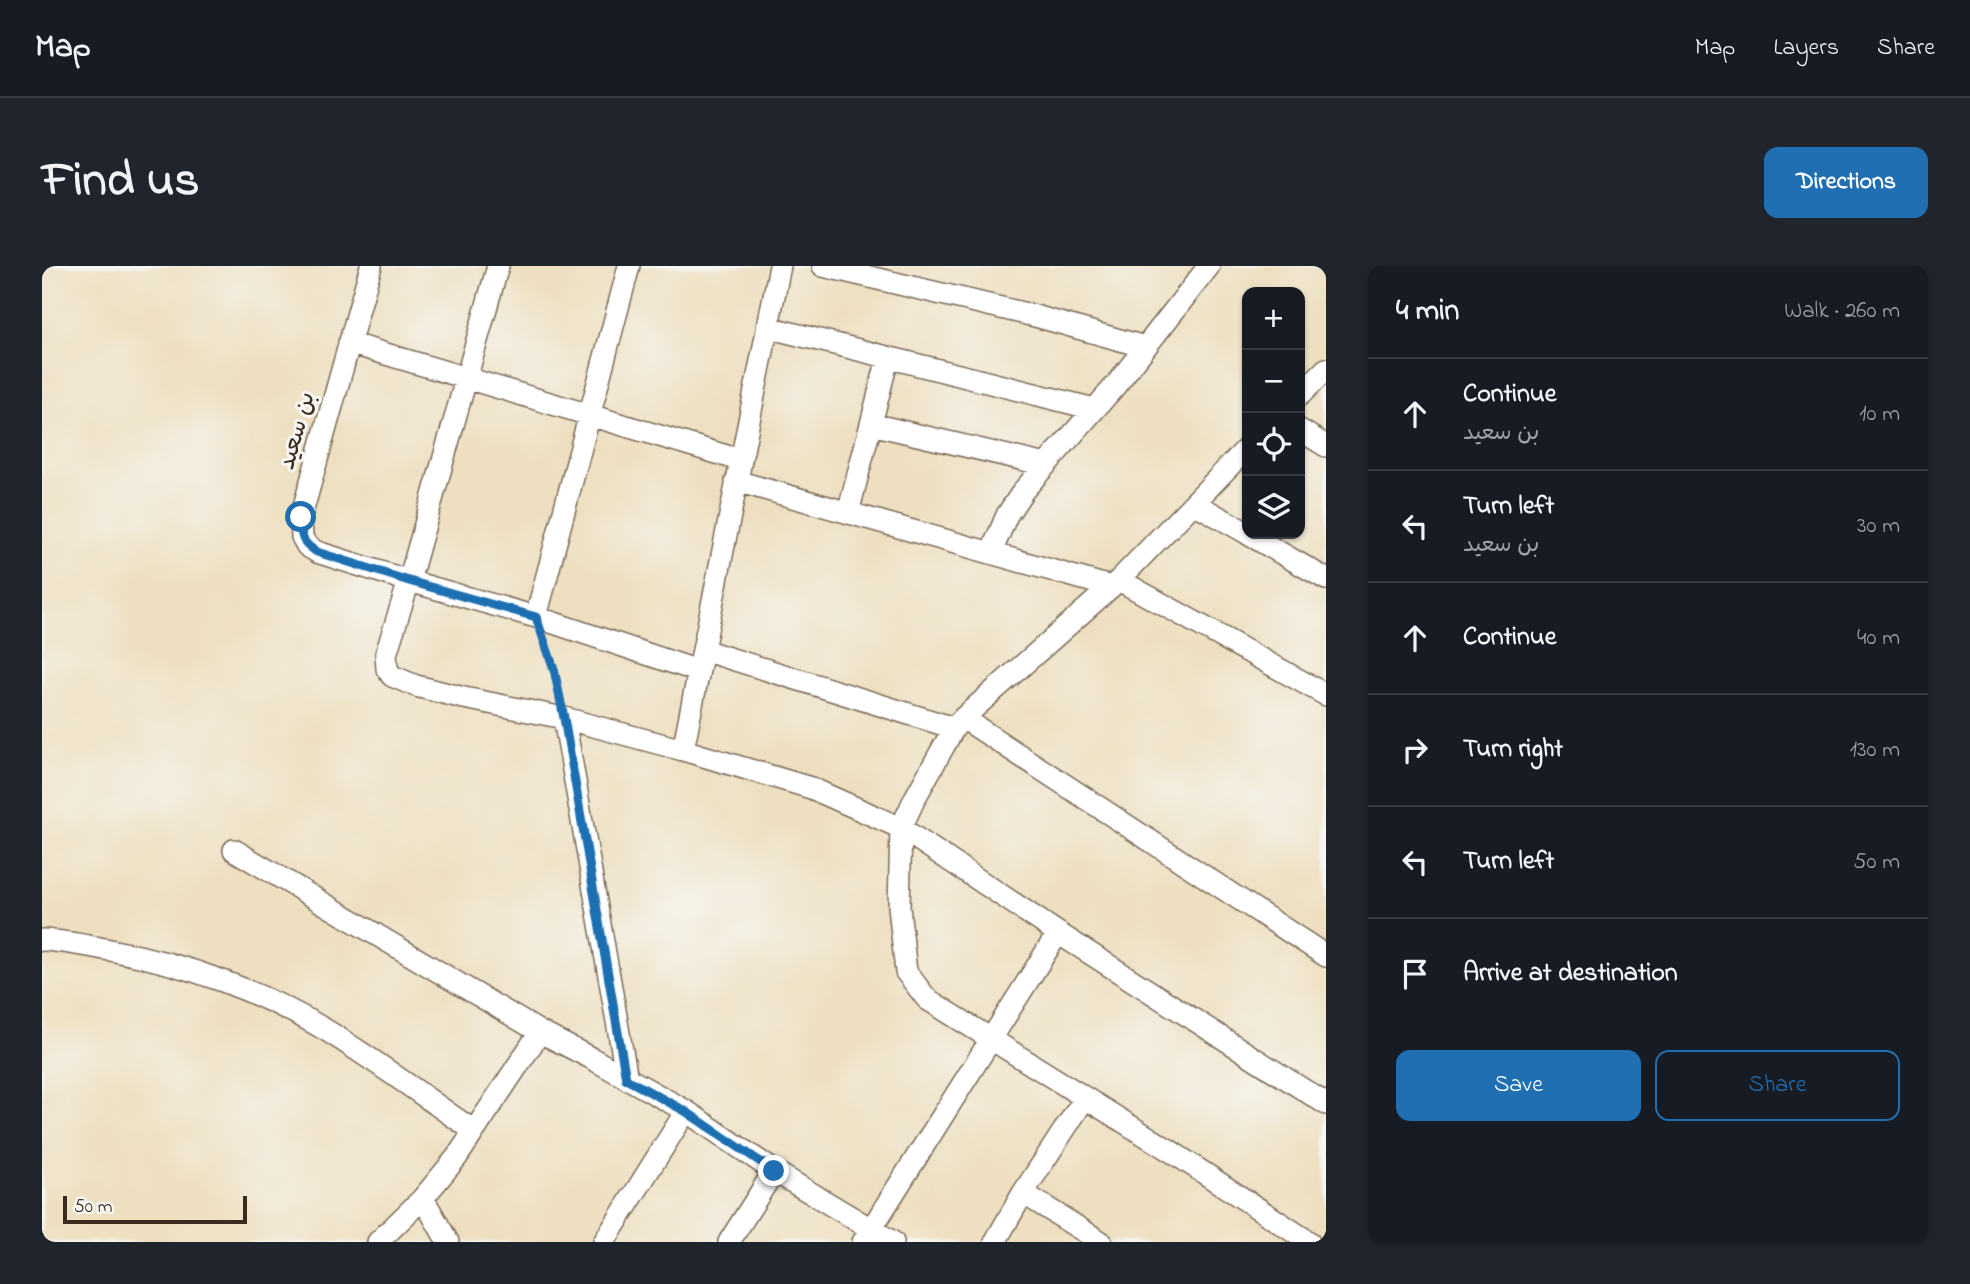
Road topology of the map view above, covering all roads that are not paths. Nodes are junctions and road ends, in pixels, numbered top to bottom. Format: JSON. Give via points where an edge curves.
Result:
{"nodes":[{"id":1,"x":371,"y":266,"type":"edge"},
{"id":2,"x":498,"y":266,"type":"edge"},
{"id":3,"x":629,"y":266,"type":"edge"},
{"id":4,"x":780,"y":266,"type":"edge"},
{"id":5,"x":823,"y":266,"type":"edge"},
{"id":6,"x":1209,"y":266,"type":"edge"},
{"id":7,"x":767,"y":327,"type":"junction"},
{"id":8,"x":349,"y":343,"type":"junction"},
{"id":9,"x":1145,"y":347,"type":"junction"},
{"id":10,"x":888,"y":358,"type":"junction"},
{"id":11,"x":1326,"y":369,"type":"edge"},
{"id":12,"x":466,"y":379,"type":"junction"},
{"id":13,"x":1305,"y":390,"type":"edge"},
{"id":14,"x":1094,"y":409,"type":"junction"},
{"id":15,"x":589,"y":416,"type":"junction"},
{"id":16,"x":871,"y":424,"type":"junction"},
{"id":17,"x":1305,"y":433,"type":"edge"},
{"id":18,"x":1326,"y":446,"type":"edge"},
{"id":19,"x":1242,"y":453,"type":"edge"},
{"id":20,"x":1046,"y":465,"type":"junction"},
{"id":21,"x":738,"y":470,"type":"junction"},
{"id":22,"x":1194,"y":503,"type":"junction"},
{"id":23,"x":848,"y":513,"type":"junction"},
{"id":24,"x":1242,"y":531,"type":"edge"},
{"id":25,"x":1257,"y":539,"type":"edge"},
{"id":26,"x":991,"y":553,"type":"junction"},
{"id":27,"x":1326,"y":579,"type":"edge"},
{"id":28,"x":409,"y":581,"type":"junction"},
{"id":29,"x":1115,"y":584,"type":"junction"},
{"id":30,"x":536,"y":617,"type":"junction"},
{"id":31,"x":700,"y":661,"type":"junction"},
{"id":32,"x":1326,"y":695,"type":"edge"},
{"id":33,"x":564,"y":718,"type":"junction"},
{"id":34,"x":958,"y":723,"type":"junction"},
{"id":35,"x":683,"y":750,"type":"junction"},
{"id":36,"x":901,"y":828,"type":"junction"},
{"id":37,"x":234,"y":849,"type":"dead end"},
{"id":38,"x":1058,"y":933,"type":"junction"},
{"id":39,"x":42,"y":940,"type":"edge"},
{"id":40,"x":1326,"y":957,"type":"edge"},
{"id":41,"x":540,"y":1032,"type":"junction"},
{"id":42,"x":991,"y":1039,"type":"junction"},
{"id":43,"x":626,"y":1079,"type":"junction"},
{"id":44,"x":1085,"y":1098,"type":"junction"},
{"id":45,"x":1326,"y":1104,"type":"edge"},
{"id":46,"x":685,"y":1111,"type":"junction"},
{"id":47,"x":474,"y":1132,"type":"junction"},
{"id":48,"x":774,"y":1171,"type":"junction"},
{"id":49,"x":1024,"y":1193,"type":"junction"},
{"id":50,"x":422,"y":1198,"type":"junction"},
{"id":51,"x":867,"y":1235,"type":"edge"},
{"id":52,"x":379,"y":1242,"type":"edge"},
{"id":53,"x":448,"y":1242,"type":"edge"},
{"id":54,"x":604,"y":1242,"type":"edge"},
{"id":55,"x":729,"y":1242,"type":"edge"},
{"id":56,"x":893,"y":1242,"type":"edge"},
{"id":57,"x":995,"y":1242,"type":"edge"},
{"id":58,"x":1101,"y":1242,"type":"edge"},
{"id":59,"x":1309,"y":1242,"type":"edge"}],
"edges":[{"from":1,"to":8,"type":"street","name":"بن سعيد"},
{"from":2,"to":12,"type":"street"},
{"from":3,"to":15,"type":"street"},
{"from":4,"to":7,"type":"street"},
{"from":5,"to":9,"type":"street"},
{"from":6,"to":9,"type":"street"},
{"from":7,"to":10,"type":"street"},
{"from":7,"to":21,"type":"street"},
{"from":8,"to":12,"type":"street"},
{"from":8,"to":28,"type":"street","name":"بن سعيد","via":[[301,517],[302,537],[317,552]]},
{"from":9,"to":14,"type":"street"},
{"from":10,"to":14,"type":"street"},
{"from":10,"to":16,"type":"street"},
{"from":11,"to":13,"type":"street"},
{"from":12,"to":15,"type":"street"},
{"from":12,"to":28,"type":"street"},
{"from":14,"to":20,"type":"street"},
{"from":15,"to":21,"type":"street"},
{"from":15,"to":30,"type":"street"},
{"from":16,"to":20,"type":"street"},
{"from":16,"to":23,"type":"street"},
{"from":17,"to":18,"type":"street"},
{"from":19,"to":22,"type":"street"},
{"from":20,"to":26,"type":"street","via":[[1007,515]]},
{"from":21,"to":23,"type":"street"},
{"from":21,"to":31,"type":"street"},
{"from":22,"to":24,"type":"street"},
{"from":22,"to":29,"type":"street"},
{"from":23,"to":26,"type":"street"},
{"from":25,"to":27,"type":"street"},
{"from":26,"to":29,"type":"street"},
{"from":28,"to":30,"type":"street","name":"بن سعيد"},
{"from":28,"to":33,"type":"street","via":[[386,654],[392,676],[464,698]]},
{"from":29,"to":32,"type":"street"},
{"from":29,"to":34,"type":"street"},
{"from":30,"to":31,"type":"street","name":"بن سعيد"},
{"from":31,"to":34,"type":"street","name":"بن سعيد"},
{"from":31,"to":35,"type":"street"},
{"from":33,"to":35,"type":"street"},
{"from":33,"to":43,"type":"street"},
{"from":34,"to":36,"type":"street"},
{"from":34,"to":40,"type":"street","name":"بن سعيد"},
{"from":35,"to":36,"type":"street","via":[[811,788]]},
{"from":36,"to":38,"type":"street"},
{"from":36,"to":42,"type":"street","via":[[899,908],[906,972],[927,999]]},
{"from":37,"to":41,"type":"street"},
{"from":38,"to":42,"type":"street"},
{"from":38,"to":45,"type":"street"},
{"from":39,"to":47,"type":"street","via":[[139,955],[202,973],[268,1001],[383,1066]]},
{"from":41,"to":43,"type":"street"},
{"from":41,"to":47,"type":"street"},
{"from":42,"to":44,"type":"street"},
{"from":42,"to":51,"type":"street"},
{"from":43,"to":46,"type":"street"},
{"from":44,"to":49,"type":"street"},
{"from":44,"to":59,"type":"street"},
{"from":46,"to":48,"type":"street"},
{"from":46,"to":54,"type":"street"},
{"from":47,"to":50,"type":"street"},
{"from":48,"to":51,"type":"street"},
{"from":48,"to":55,"type":"street"},
{"from":49,"to":57,"type":"street"},
{"from":49,"to":58,"type":"street"},
{"from":50,"to":52,"type":"street"},
{"from":50,"to":53,"type":"street"},
{"from":51,"to":56,"type":"street"}]}
